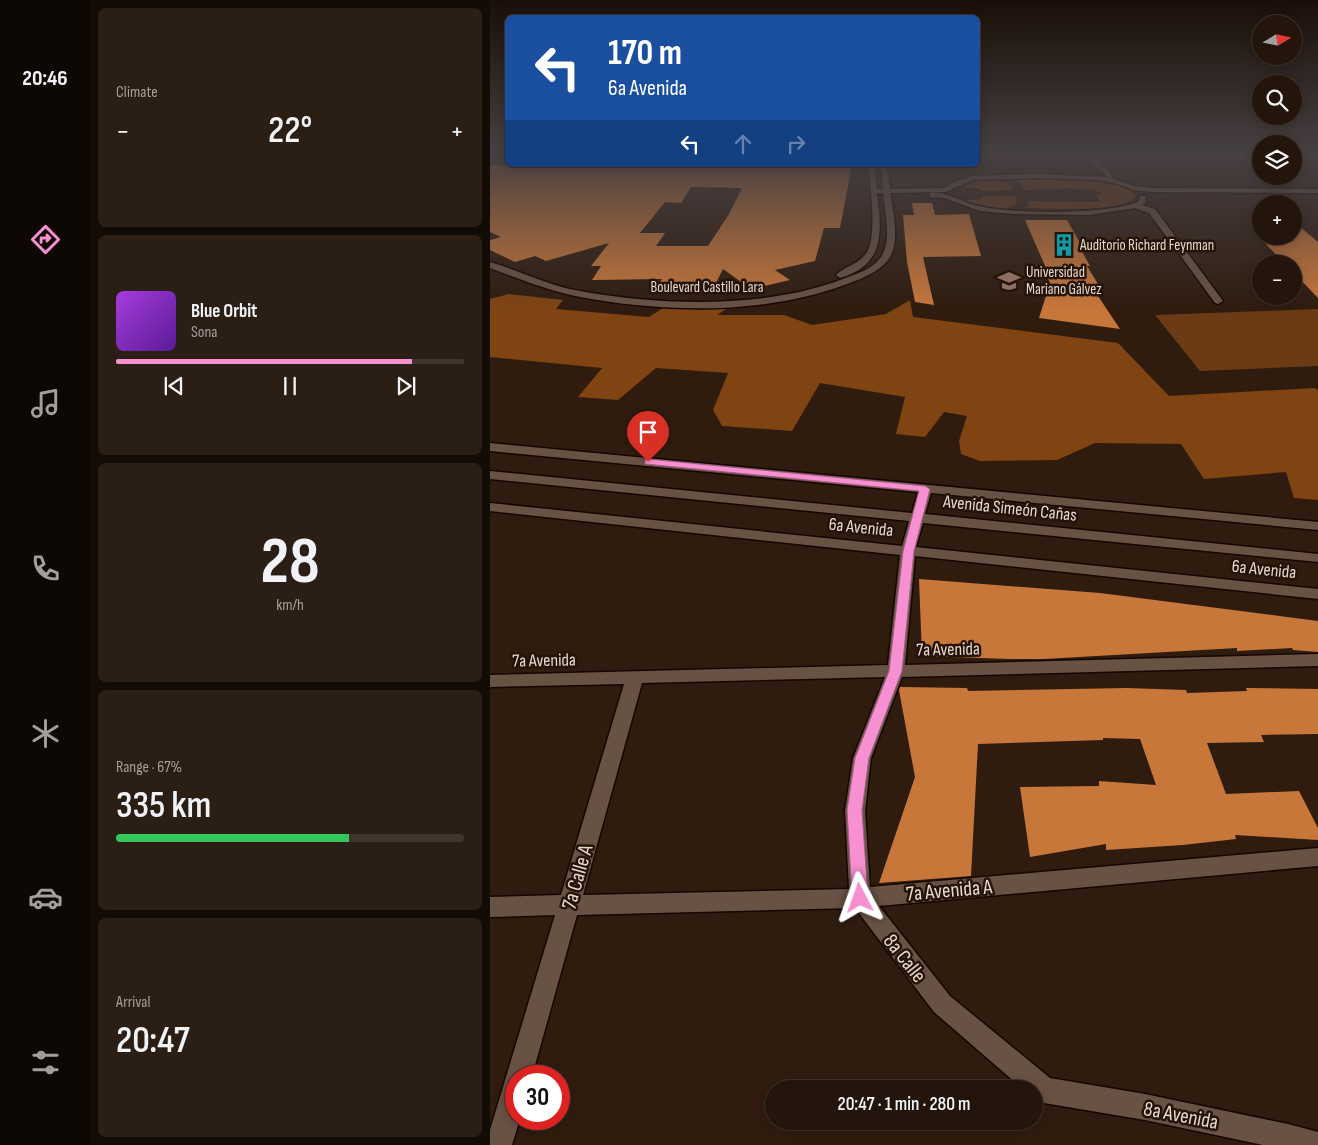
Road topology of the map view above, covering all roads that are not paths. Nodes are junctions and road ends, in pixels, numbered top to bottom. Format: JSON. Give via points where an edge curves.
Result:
{"nodes":[{"id":1,"x":874,"y":204,"type":"edge"},
{"id":2,"x":888,"y":204,"type":"edge"},
{"id":3,"x":967,"y":204,"type":"edge"},
{"id":4,"x":1138,"y":204,"type":"edge"},
{"id":5,"x":1134,"y":207,"type":"junction"},
{"id":6,"x":889,"y":214,"type":"junction"},
{"id":7,"x":875,"y":215,"type":"junction"},
{"id":8,"x":875,"y":231,"type":"junction"},
{"id":9,"x":889,"y":231,"type":"junction"},
{"id":10,"x":1178,"y":246,"type":"junction"},
{"id":11,"x":1095,"y":247,"type":"dead end"},
{"id":12,"x":872,"y":252,"type":"junction"},
{"id":13,"x":888,"y":253,"type":"junction"},
{"id":14,"x":490,"y":265,"type":"edge"},
{"id":15,"x":526,"y":268,"type":"dead end"},
{"id":16,"x":574,"y":284,"type":"junction"},
{"id":17,"x":558,"y":290,"type":"junction"},
{"id":18,"x":753,"y":298,"type":"junction"},
{"id":19,"x":1218,"y":301,"type":"dead end"},
{"id":20,"x":490,"y":447,"type":"edge"},
{"id":21,"x":490,"y":475,"type":"edge"},
{"id":22,"x":925,"y":489,"type":"junction"},
{"id":23,"x":490,"y":507,"type":"edge"},
{"id":24,"x":917,"y":518,"type":"junction"},
{"id":25,"x":1318,"y":526,"type":"edge"},
{"id":26,"x":908,"y":551,"type":"junction"},
{"id":27,"x":1318,"y":558,"type":"edge"},
{"id":28,"x":1318,"y":594,"type":"edge"},
{"id":29,"x":1318,"y":660,"type":"edge"},
{"id":30,"x":896,"y":671,"type":"junction"},
{"id":31,"x":635,"y":677,"type":"junction"},
{"id":32,"x":490,"y":681,"type":"edge"},
{"id":33,"x":1318,"y":857,"type":"edge"},
{"id":34,"x":860,"y":898,"type":"junction"},
{"id":35,"x":569,"y":905,"type":"junction"},
{"id":36,"x":490,"y":907,"type":"edge"},
{"id":37,"x":522,"y":1065,"type":"edge"},
{"id":38,"x":1044,"y":1090,"type":"joint"},
{"id":39,"x":505,"y":1125,"type":"edge"},
{"id":40,"x":499,"y":1145,"type":"edge"},
{"id":41,"x":1316,"y":1145,"type":"edge"}],
"edges":[{"from":1,"to":7,"type":"street"},
{"from":2,"to":6,"type":"street"},
{"from":3,"to":5,"type":"street","via":[[991,211],[1100,212]]},
{"from":4,"to":5,"type":"street"},
{"from":5,"to":10,"type":"street","via":[[1153,215]]},
{"from":6,"to":7,"type":"street"},
{"from":6,"to":9,"type":"street"},
{"from":7,"to":8,"type":"street"},
{"from":8,"to":9,"type":"street"},
{"from":8,"to":12,"type":"street"},
{"from":9,"to":13,"type":"street"},
{"from":10,"to":11,"type":"street"},
{"from":10,"to":19,"type":"street"},
{"from":12,"to":13,"type":"street"},
{"from":12,"to":18,"type":"street","name":"Boulevard Castillo Lara","via":[[847,272],[825,281]]},
{"from":13,"to":18,"type":"street","name":"Boulevard Castillo Lara","via":[[870,271],[827,289],[775,300]]},
{"from":14,"to":17,"type":"street","name":"Boulevard Castillo Lara"},
{"from":15,"to":16,"type":"street","name":"Boulevard Castillo Lara"},
{"from":16,"to":17,"type":"street"},
{"from":16,"to":18,"type":"street","name":"Boulevard Castillo Lara","via":[[669,295]]},
{"from":17,"to":18,"type":"street","name":"Boulevard Castillo Lara","via":[[658,302],[710,304]]},
{"from":20,"to":22,"type":"street"},
{"from":21,"to":24,"type":"street","name":"Avenida Simeón Cañas"},
{"from":22,"to":24,"type":"street"},
{"from":22,"to":25,"type":"street"},
{"from":23,"to":26,"type":"street","name":"6a Avenida"},
{"from":24,"to":26,"type":"street"},
{"from":24,"to":27,"type":"street","name":"Avenida Simeón Cañas"},
{"from":26,"to":28,"type":"street","name":"6a Avenida"},
{"from":26,"to":30,"type":"street"},
{"from":29,"to":30,"type":"street","name":"7a Avenida"},
{"from":30,"to":31,"type":"street","name":"7a Avenida"},
{"from":30,"to":34,"type":"street","via":[[862,758],[855,810]]},
{"from":31,"to":32,"type":"street","name":"7a Avenida"},
{"from":31,"to":35,"type":"street","name":"7a Calle A"},
{"from":33,"to":34,"type":"street","name":"7a Avenida A"},
{"from":34,"to":35,"type":"street","name":"7a Avenida A"},
{"from":34,"to":38,"type":"street","name":"8a Calle","via":[[942,1004]]},
{"from":35,"to":36,"type":"street","name":"7a Avenida A"},
{"from":35,"to":37,"type":"street","name":"7a Calle A"},
{"from":38,"to":41,"type":"street","name":"8a Avenida","via":[[1146,1107]]},
{"from":39,"to":40,"type":"street"}]}
